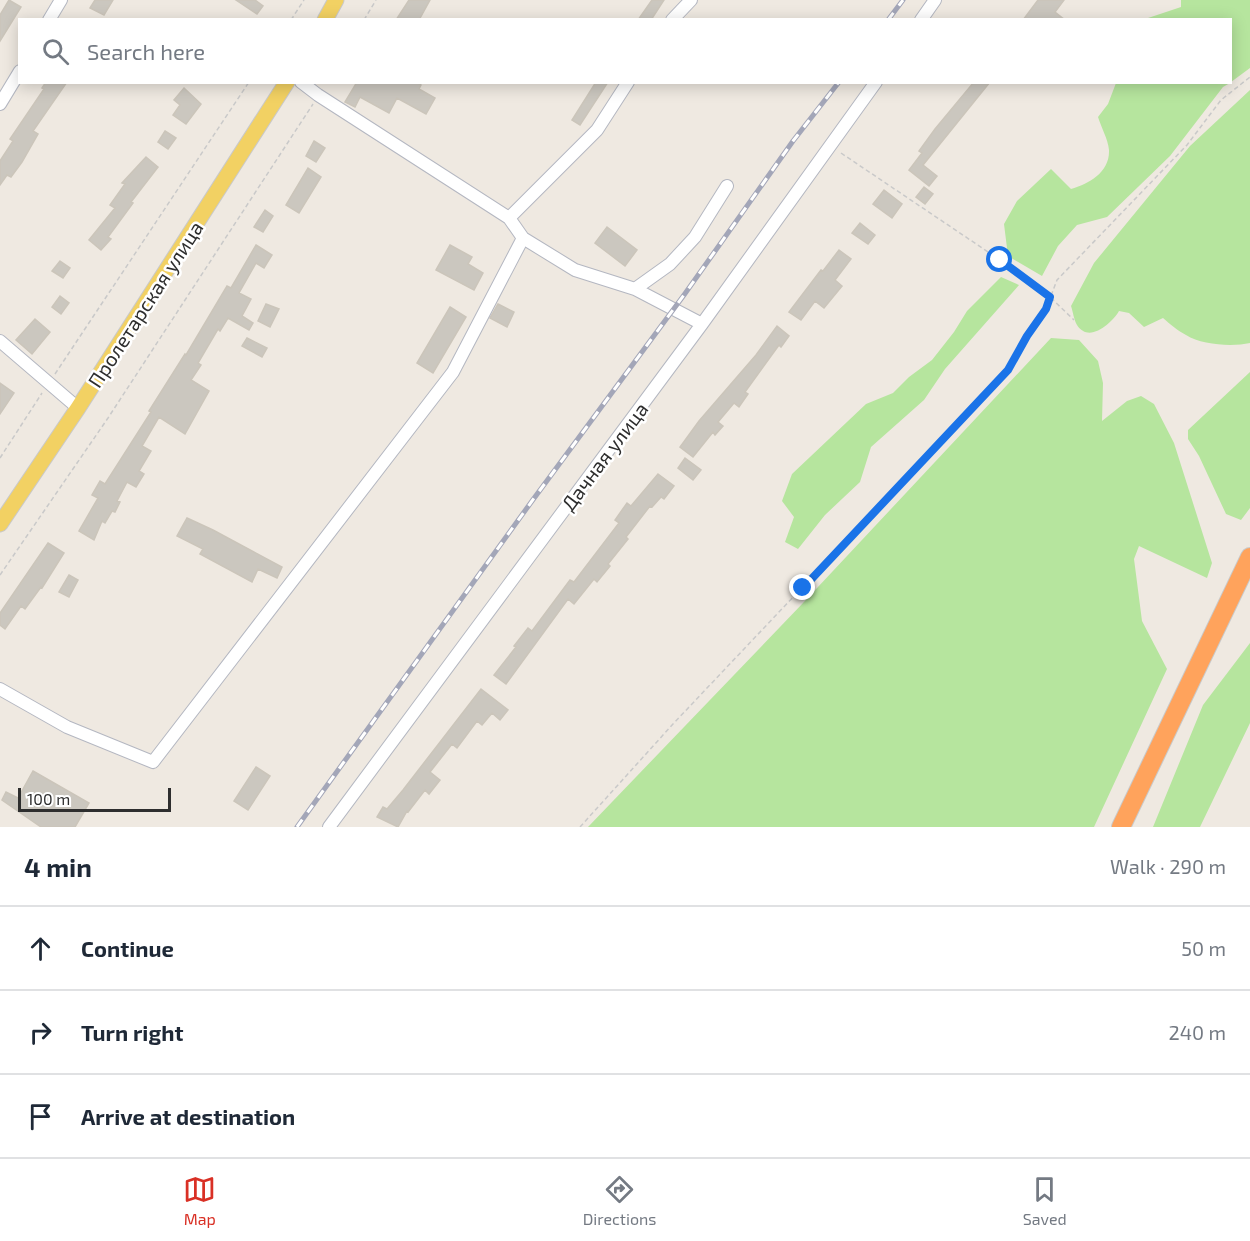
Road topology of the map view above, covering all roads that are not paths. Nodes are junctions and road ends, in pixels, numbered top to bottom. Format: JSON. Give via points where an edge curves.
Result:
{"nodes":[{"id":1,"x":61,"y":0,"type":"edge"},
{"id":2,"x":336,"y":0,"type":"edge"},
{"id":3,"x":682,"y":0,"type":"edge"},
{"id":4,"x":691,"y":0,"type":"edge"},
{"id":5,"x":935,"y":0,"type":"edge"},
{"id":6,"x":50,"y":18,"type":"edge"},
{"id":7,"x":326,"y":18,"type":"edge"},
{"id":8,"x":672,"y":18,"type":"edge"},
{"id":9,"x":673,"y":18,"type":"edge"},
{"id":10,"x":922,"y":18,"type":"edge"},
{"id":11,"x":18,"y":73,"type":"edge"},
{"id":12,"x":286,"y":84,"type":"edge"},
{"id":13,"x":304,"y":84,"type":"edge"},
{"id":14,"x":627,"y":84,"type":"edge"},
{"id":15,"x":875,"y":84,"type":"edge"},
{"id":16,"x":0,"y":104,"type":"edge"},
{"id":17,"x":727,"y":186,"type":"dead end"},
{"id":18,"x":509,"y":218,"type":"junction"},
{"id":19,"x":523,"y":238,"type":"junction"},
{"id":20,"x":635,"y":289,"type":"junction"},
{"id":21,"x":702,"y":324,"type":"junction"},
{"id":22,"x":0,"y":341,"type":"edge"},
{"id":23,"x":78,"y":408,"type":"junction"},
{"id":24,"x":0,"y":524,"type":"edge"},
{"id":25,"x":1250,"y":557,"type":"edge"},
{"id":26,"x":0,"y":689,"type":"edge"},
{"id":27,"x":329,"y":827,"type":"edge"},
{"id":28,"x":1121,"y":827,"type":"edge"}],
"edges":[{"from":1,"to":6,"type":"street"},
{"from":2,"to":7,"type":"main road"},
{"from":3,"to":8,"type":"street"},
{"from":4,"to":9,"type":"street"},
{"from":5,"to":10,"type":"street"},
{"from":11,"to":16,"type":"street"},
{"from":12,"to":23,"type":"main road","name":"Пролетарская улица"},
{"from":13,"to":18,"type":"street"},
{"from":14,"to":18,"type":"street","via":[[597,130]]},
{"from":15,"to":21,"type":"street","name":"Дачная улица"},
{"from":17,"to":20,"type":"street","via":[[695,237],[670,264]]},
{"from":18,"to":19,"type":"street"},
{"from":19,"to":20,"type":"street","via":[[575,270]]},
{"from":19,"to":26,"type":"street","via":[[453,372],[153,762],[67,727]]},
{"from":20,"to":21,"type":"street"},
{"from":21,"to":27,"type":"street","name":"Дачная улица"},
{"from":22,"to":23,"type":"street"},
{"from":23,"to":24,"type":"main road","name":"Пролетарская улица"},
{"from":25,"to":28,"type":"highway"}]}
